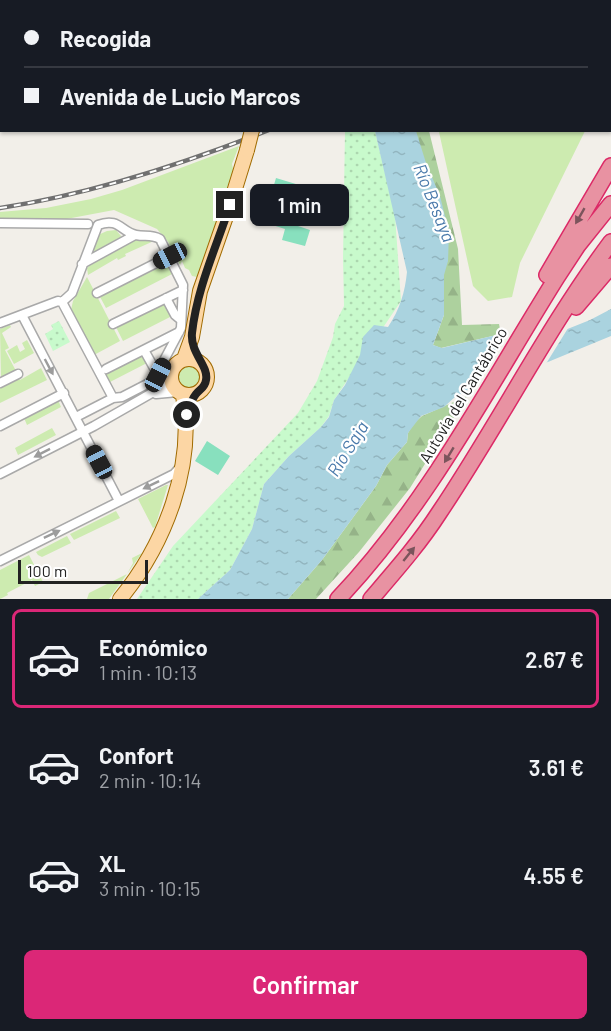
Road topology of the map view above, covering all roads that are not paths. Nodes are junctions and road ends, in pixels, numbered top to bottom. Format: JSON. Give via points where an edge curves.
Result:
{"nodes":[{"id":1,"x":252,"y":132,"type":"edge"},
{"id":2,"x":611,"y":166,"type":"edge"},
{"id":3,"x":611,"y":204,"type":"edge"},
{"id":4,"x":0,"y":223,"type":"edge"},
{"id":5,"x":88,"y":224,"type":"dead end"},
{"id":6,"x":135,"y":235,"type":"junction"},
{"id":7,"x":611,"y":242,"type":"edge"},
{"id":8,"x":170,"y":256,"type":"junction"},
{"id":9,"x":82,"y":264,"type":"junction"},
{"id":10,"x":603,"y":268,"type":"edge"},
{"id":11,"x":553,"y":275,"type":"junction"},
{"id":12,"x":183,"y":290,"type":"junction"},
{"id":13,"x":97,"y":293,"type":"dead end"},
{"id":14,"x":166,"y":298,"type":"junction"},
{"id":15,"x":62,"y":302,"type":"junction"},
{"id":16,"x":22,"y":315,"type":"junction"},
{"id":17,"x":181,"y":320,"type":"junction"},
{"id":18,"x":0,"y":323,"type":"edge"},
{"id":19,"x":113,"y":324,"type":"dead end"},
{"id":20,"x":185,"y":334,"type":"junction"},
{"id":21,"x":144,"y":350,"type":"junction"},
{"id":22,"x":184,"y":359,"type":"junction"},
{"id":23,"x":200,"y":363,"type":"junction"},
{"id":24,"x":106,"y":369,"type":"dead end"},
{"id":25,"x":18,"y":374,"type":"dead end"},
{"id":26,"x":158,"y":375,"type":"junction"},
{"id":27,"x":0,"y":383,"type":"edge"},
{"id":28,"x":182,"y":391,"type":"junction"},
{"id":29,"x":63,"y":393,"type":"junction"},
{"id":30,"x":113,"y":398,"type":"junction"},
{"id":31,"x":76,"y":417,"type":"junction"},
{"id":32,"x":0,"y":426,"type":"edge"},
{"id":33,"x":83,"y":431,"type":"junction"},
{"id":34,"x":181,"y":467,"type":"junction"},
{"id":35,"x":0,"y":474,"type":"edge"},
{"id":36,"x":119,"y":501,"type":"junction"},
{"id":37,"x":0,"y":561,"type":"edge"},
{"id":38,"x":120,"y":599,"type":"edge"},
{"id":39,"x":338,"y":599,"type":"edge"},
{"id":40,"x":371,"y":599,"type":"edge"}],
"edges":[{"from":1,"to":20,"type":"main road","bridge":true},
{"from":2,"to":11,"type":"highway","one_way":true},
{"from":3,"to":11,"type":"highway","name":"Autovía del Cantábrico"},
{"from":4,"to":5,"type":"street"},
{"from":6,"to":8,"type":"street","via":[[160,239]]},
{"from":6,"to":9,"type":"street"},
{"from":6,"to":9,"type":"street","via":[[112,223],[98,225]]},
{"from":7,"to":10,"type":"highway"},
{"from":8,"to":12,"type":"street"},
{"from":8,"to":13,"type":"street"},
{"from":9,"to":15,"type":"street","via":[[72,293]]},
{"from":40,"to":10,"type":"highway","one_way":true,"via":[[429,528],[557,320]]},
{"from":11,"to":39,"type":"highway","name":"Autovía del Cantábrico","one_way":true,"via":[[444,463],[405,518]]},
{"from":12,"to":14,"type":"street"},
{"from":12,"to":17,"type":"street"},
{"from":14,"to":17,"type":"street"},
{"from":14,"to":19,"type":"street"},
{"from":15,"to":16,"type":"street"},
{"from":15,"to":30,"type":"street"},
{"from":16,"to":18,"type":"street"},
{"from":16,"to":29,"type":"street","one_way":true},
{"from":17,"to":20,"type":"street"},
{"from":20,"to":21,"type":"street"},
{"from":20,"to":22,"type":"main road"},
{"from":20,"to":23,"type":"main road"},
{"from":20,"to":26,"type":"street"},
{"from":21,"to":24,"type":"street"},
{"from":21,"to":26,"type":"street"},
{"from":22,"to":23,"type":"main road"},
{"from":22,"to":28,"type":"main road","via":[[174,366],[170,376]]},
{"from":23,"to":28,"type":"main road","via":[[207,378],[202,390]]},
{"from":25,"to":27,"type":"street"},
{"from":26,"to":30,"type":"street","via":[[132,392]]},
{"from":28,"to":33,"type":"street","via":[[152,394]]},
{"from":28,"to":34,"type":"main road","via":[[187,415]]},
{"from":29,"to":31,"type":"street"},
{"from":29,"to":32,"type":"street"},
{"from":30,"to":31,"type":"street"},
{"from":31,"to":33,"type":"street"},
{"from":33,"to":35,"type":"street","one_way":true},
{"from":33,"to":36,"type":"street"},
{"from":34,"to":36,"type":"street","one_way":true},
{"from":34,"to":38,"type":"main road","via":[[164,529]]},
{"from":37,"to":36,"type":"street","one_way":true}]}
